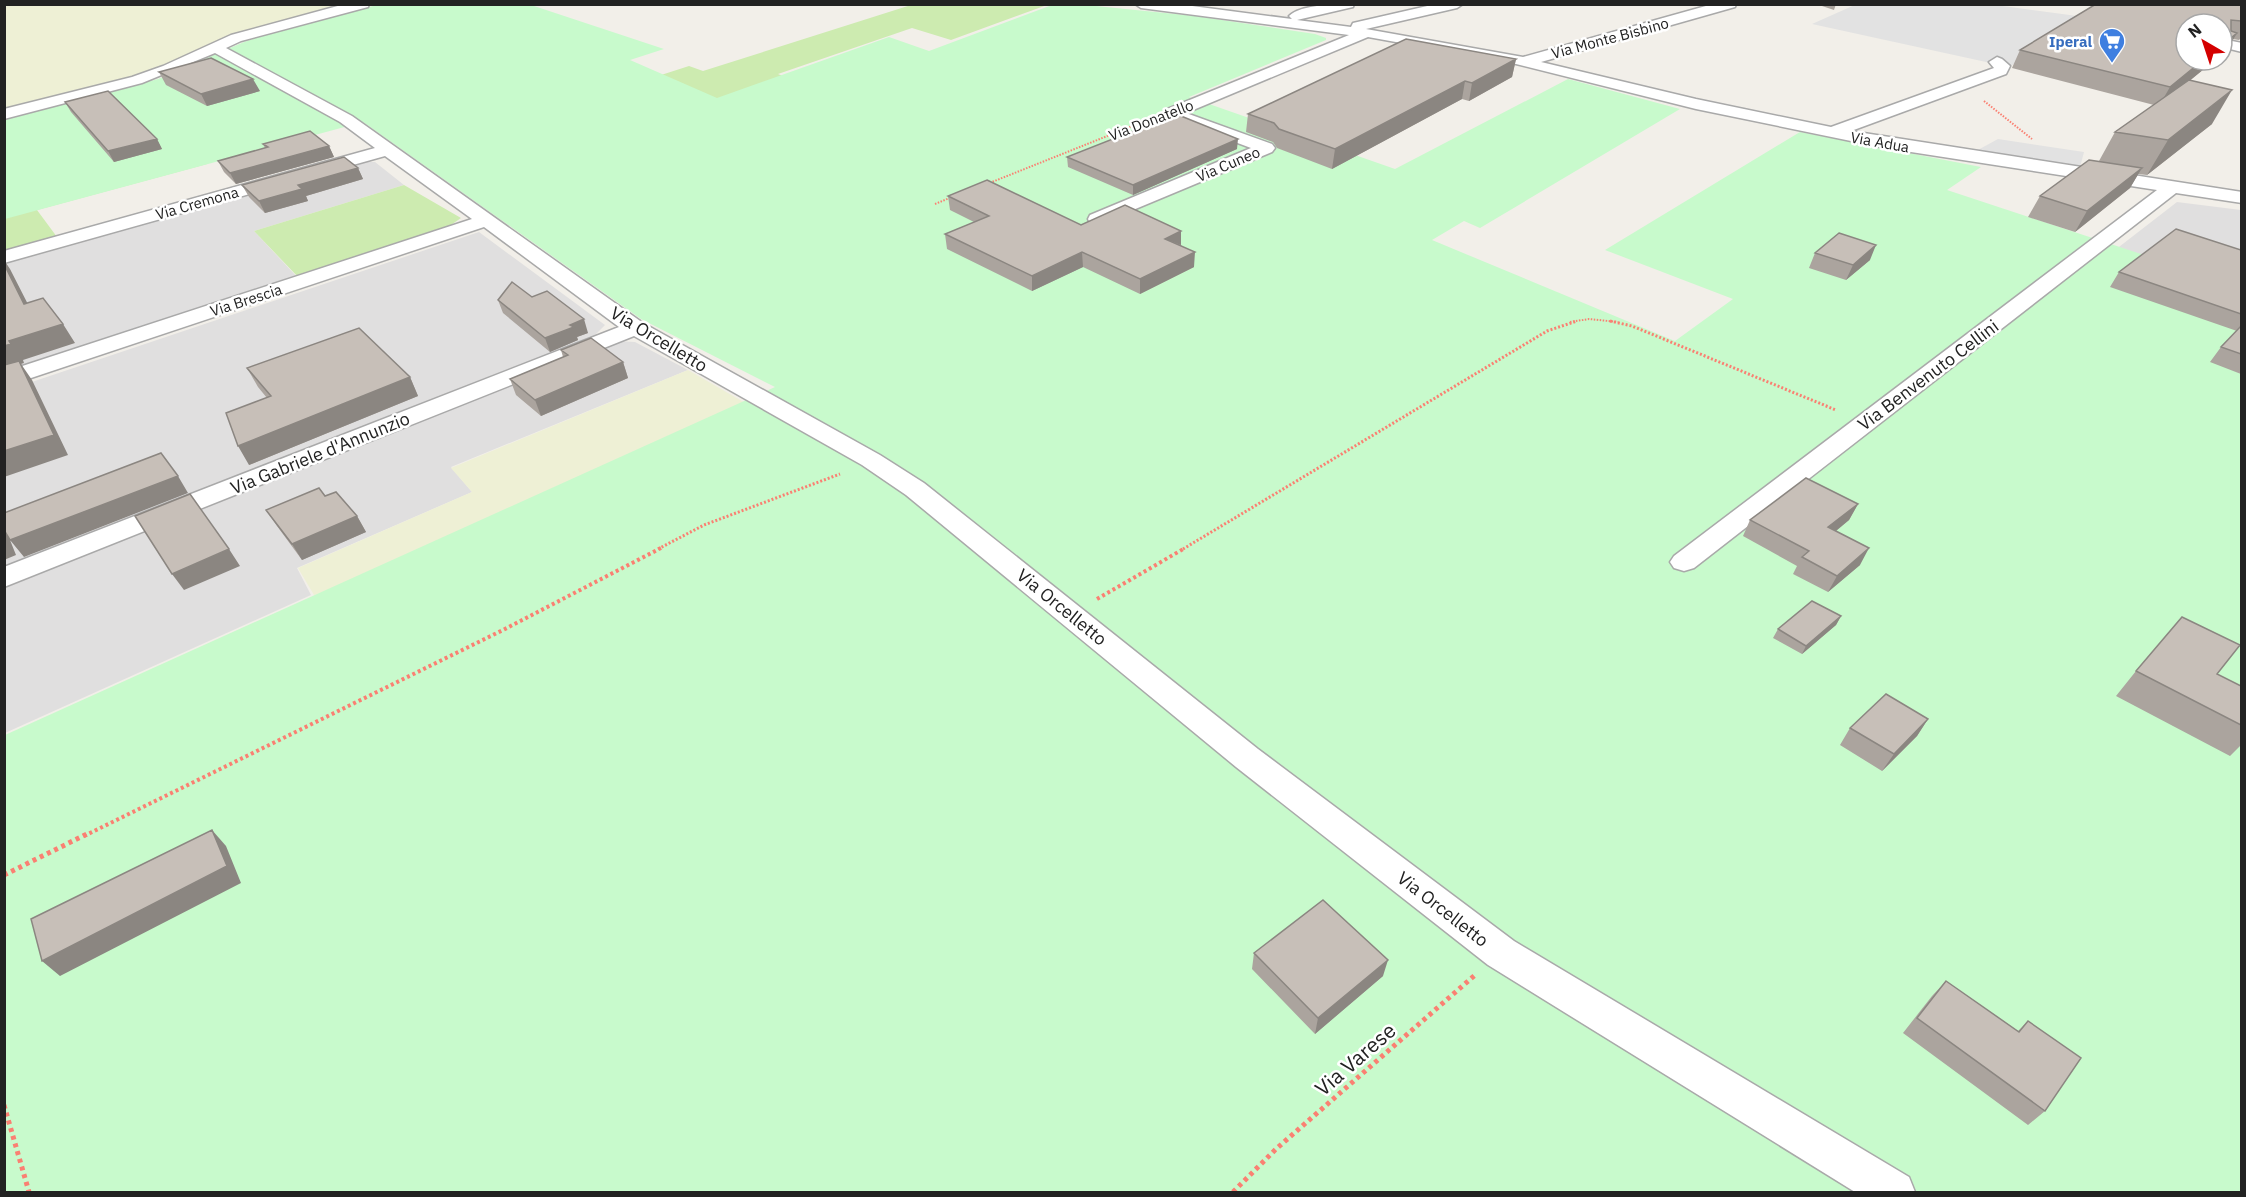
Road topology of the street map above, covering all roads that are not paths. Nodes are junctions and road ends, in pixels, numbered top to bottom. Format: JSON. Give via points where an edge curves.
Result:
{"nodes":[{"id":1,"x":363,"y":4,"type":"edge"},
{"id":2,"x":1141,"y":4,"type":"edge"},
{"id":3,"x":1348,"y":4,"type":"edge"},
{"id":4,"x":1457,"y":4,"type":"edge"},
{"id":5,"x":1730,"y":4,"type":"edge"},
{"id":6,"x":1277,"y":20,"type":"junction"},
{"id":7,"x":1350,"y":30,"type":"junction"},
{"id":8,"x":1367,"y":33,"type":"junction"},
{"id":9,"x":214,"y":47,"type":"junction"},
{"id":10,"x":1524,"y":62,"type":"junction"},
{"id":11,"x":1997,"y":62,"type":"dead end"},
{"id":12,"x":1171,"y":113,"type":"joint"},
{"id":13,"x":4,"y":114,"type":"edge"},
{"id":14,"x":1830,"y":133,"type":"junction"},
{"id":15,"x":390,"y":149,"type":"junction"},
{"id":16,"x":2171,"y":188,"type":"junction"},
{"id":17,"x":2241,"y":198,"type":"edge"},
{"id":18,"x":1097,"y":219,"type":"edge"},
{"id":19,"x":487,"y":220,"type":"junction"},
{"id":20,"x":4,"y":257,"type":"edge"},
{"id":21,"x":635,"y":328,"type":"junction"},
{"id":22,"x":4,"y":380,"type":"edge"},
{"id":23,"x":1684,"y":562,"type":"dead end"},
{"id":24,"x":4,"y":578,"type":"edge"},
{"id":25,"x":1894,"y":1192,"type":"edge"}],
"edges":[{"from":1,"to":9,"type":"street"},
{"from":2,"to":6,"type":"street","name":"Via Adua"},
{"from":3,"to":6,"type":"street"},
{"from":4,"to":7,"type":"street"},
{"from":5,"to":10,"type":"street","name":"Via Monte Bisbino"},
{"from":6,"to":7,"type":"street","name":"Via Adua"},
{"from":7,"to":8,"type":"street","name":"Via Adua"},
{"from":8,"to":10,"type":"street","name":"Via Adua"},
{"from":8,"to":12,"type":"street","name":"Via Donatello"},
{"from":9,"to":13,"type":"street","via":[[137,80]]},
{"from":9,"to":15,"type":"street","name":"Via Orcelletto","via":[[346,119]]},
{"from":10,"to":14,"type":"street","name":"Via Adua"},
{"from":11,"to":14,"type":"street","via":[[2001,71]]},
{"from":12,"to":18,"type":"street","name":"Via Cuneo","via":[[1266,148]]},
{"from":14,"to":16,"type":"street","name":"Via Adua"},
{"from":15,"to":19,"type":"street","name":"Via Orcelletto"},
{"from":15,"to":20,"type":"street","name":"Via Cremona"},
{"from":16,"to":17,"type":"street","name":"Via Adua"},
{"from":16,"to":23,"type":"street","name":"Via Benvenuto Cellini"},
{"from":19,"to":21,"type":"street","name":"Via Orcelletto"},
{"from":19,"to":22,"type":"street","name":"Via Brescia"},
{"from":21,"to":24,"type":"street","name":"Via Gabriele d'Annunzio"},
{"from":21,"to":25,"type":"street","name":"Via Orcelletto","via":[[915,489],[1247,758],[1501,953]]}]}
